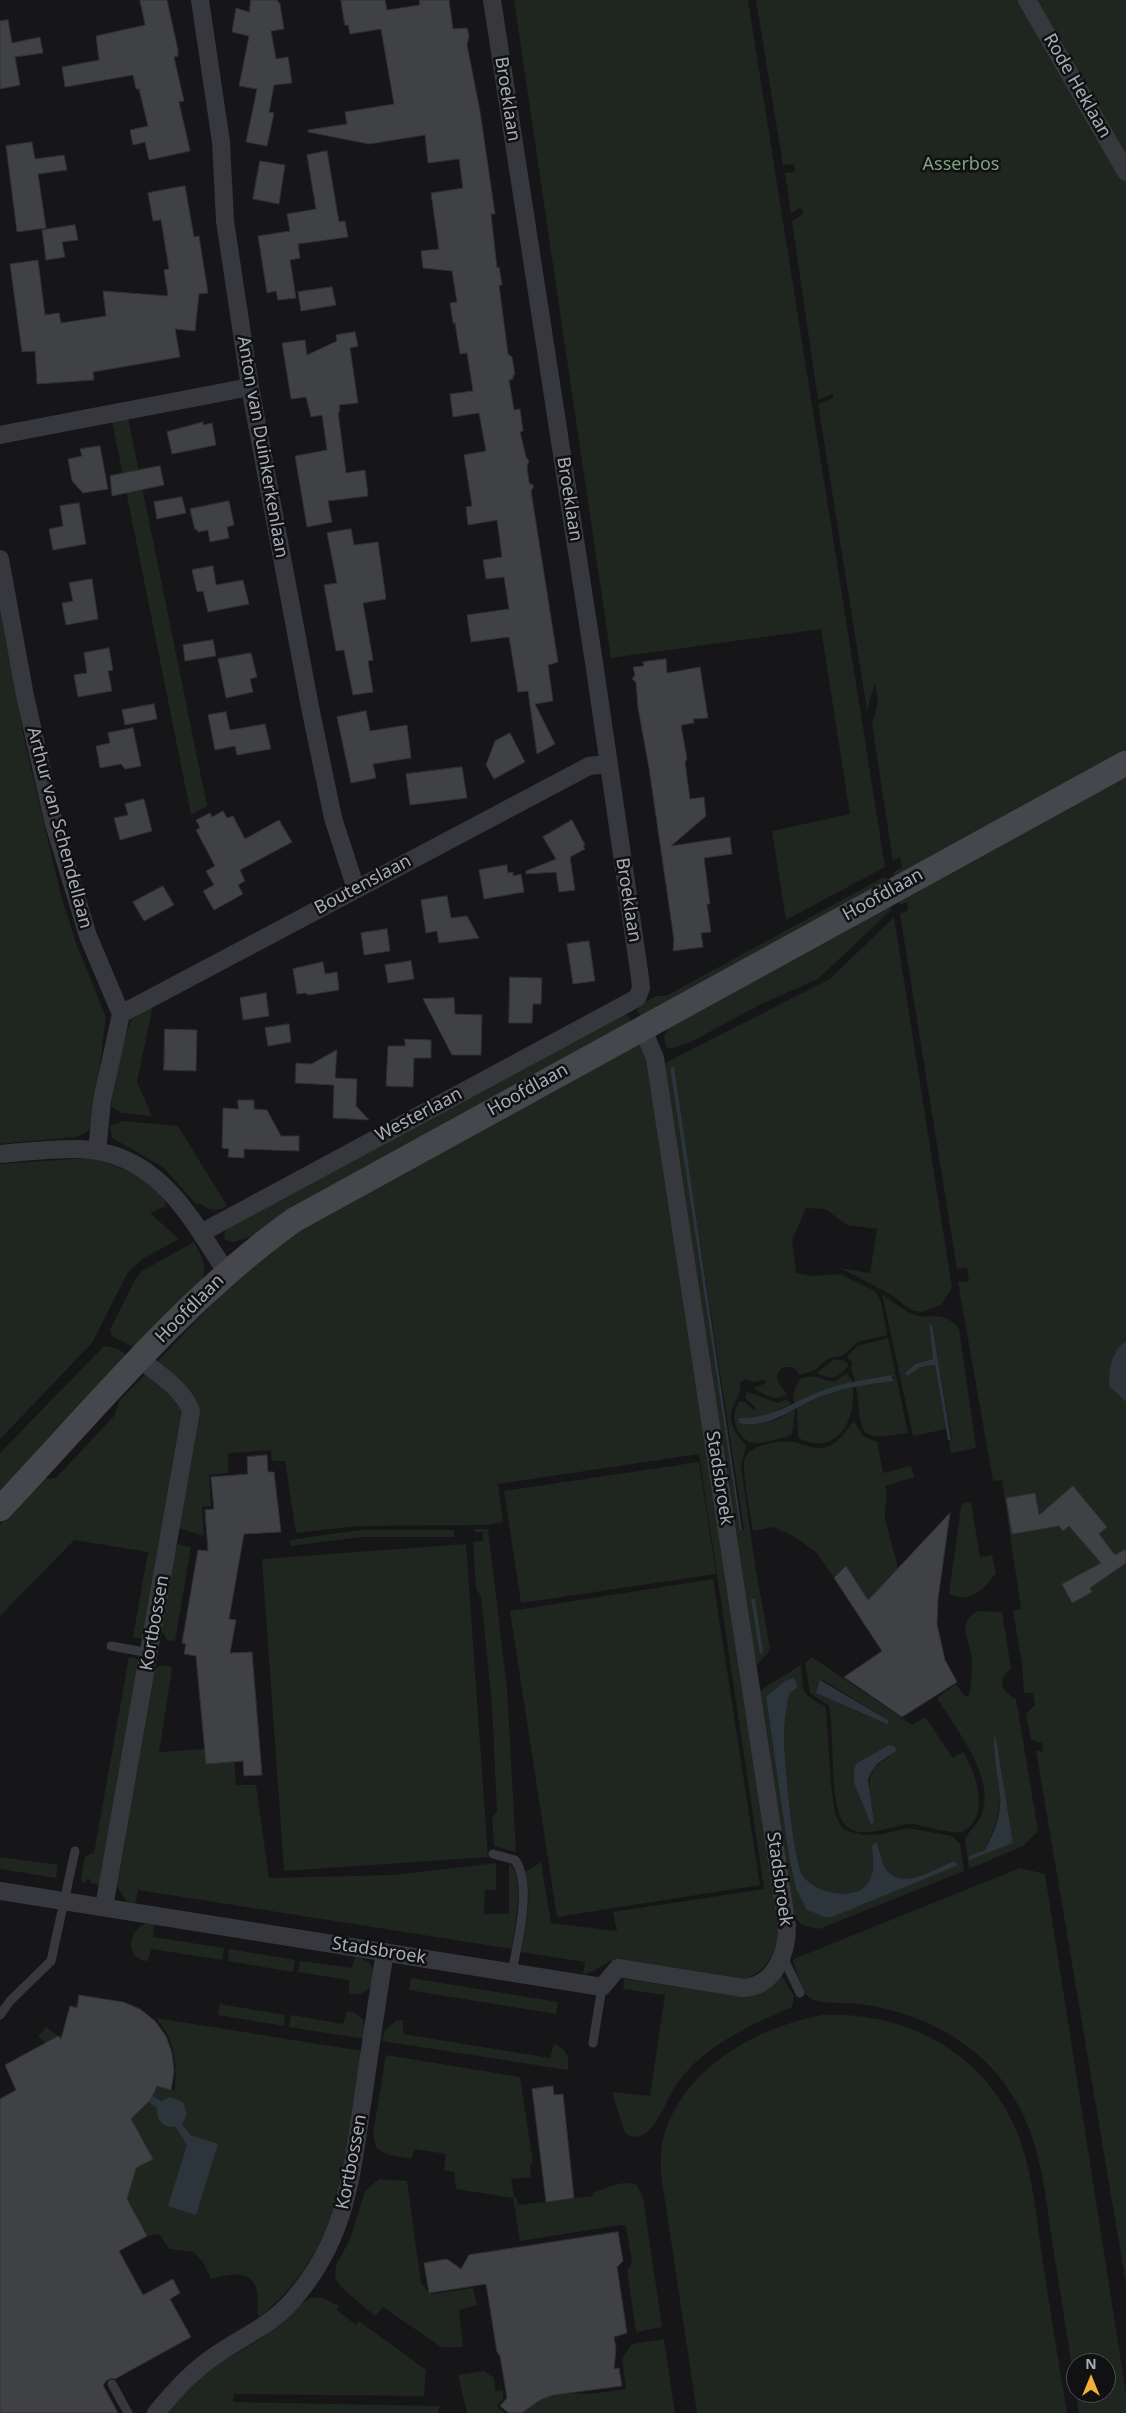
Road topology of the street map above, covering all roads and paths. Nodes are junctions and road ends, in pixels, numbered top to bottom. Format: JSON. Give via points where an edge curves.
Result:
{"nodes":[{"id":1,"x":200,"y":0,"type":"edge"},
{"id":2,"x":492,"y":0,"type":"edge"},
{"id":3,"x":1027,"y":0,"type":"edge"},
{"id":4,"x":1126,"y":172,"type":"edge"},
{"id":5,"x":250,"y":387,"type":"junction"},
{"id":6,"x":0,"y":435,"type":"edge"},
{"id":7,"x":1,"y":569,"type":"edge"},
{"id":8,"x":1126,"y":763,"type":"edge"},
{"id":9,"x":608,"y":764,"type":"junction"},
{"id":10,"x":356,"y":889,"type":"junction"},
{"id":11,"x":637,"y":998,"type":"joint"},
{"id":12,"x":120,"y":1014,"type":"junction"},
{"id":13,"x":642,"y":1027,"type":"junction"},
{"id":14,"x":97,"y":1151,"type":"junction"},
{"id":15,"x":0,"y":1154,"type":"edge"},
{"id":16,"x":201,"y":1233,"type":"junction"},
{"id":17,"x":226,"y":1272,"type":"junction"},
{"id":18,"x":140,"y":1360,"type":"junction"},
{"id":19,"x":0,"y":1509,"type":"edge"},
{"id":20,"x":111,"y":1646,"type":"dead end"},
{"id":21,"x":150,"y":1653,"type":"junction"},
{"id":22,"x":76,"y":1850,"type":"dead end"},
{"id":23,"x":493,"y":1854,"type":"dead end"},
{"id":24,"x":0,"y":1891,"type":"edge"},
{"id":25,"x":66,"y":1900,"type":"junction"},
{"id":26,"x":104,"y":1907,"type":"junction"},
{"id":27,"x":385,"y":1952,"type":"junction"},
{"id":28,"x":783,"y":1957,"type":"junction"},
{"id":29,"x":512,"y":1973,"type":"junction"},
{"id":30,"x":602,"y":1987,"type":"junction"},
{"id":31,"x":800,"y":1993,"type":"dead end"},
{"id":32,"x":0,"y":2015,"type":"edge"},
{"id":33,"x":593,"y":2043,"type":"dead end"},
{"id":34,"x":112,"y":2384,"type":"dead end"},
{"id":35,"x":128,"y":2413,"type":"edge"},
{"id":36,"x":156,"y":2413,"type":"edge"}],
"edges":[{"from":1,"to":5,"type":"street","name":"Anton van Duinkerkenlaan","via":[[220,132],[226,229]]},
{"from":2,"to":9,"type":"street","name":"Broeklaan"},
{"from":3,"to":4,"type":"street","name":"Rode Heklaan"},
{"from":5,"to":6,"type":"street"},
{"from":5,"to":10,"type":"street","name":"Anton van Duinkerkenlaan","via":[[333,818]]},
{"from":7,"to":12,"type":"street","name":"Arthur van Schendellaan","via":[[54,824],[88,936]]},
{"from":8,"to":13,"type":"street","name":"Hoofdlaan"},
{"from":9,"to":10,"type":"street","name":"Boutenslaan","via":[[589,766]]},
{"from":9,"to":11,"type":"street","name":"Broeklaan","via":[[641,988]]},
{"from":10,"to":12,"type":"street","name":"Boutenslaan"},
{"from":11,"to":16,"type":"street","name":"Westerlaan"},
{"from":12,"to":14,"type":"street","via":[[102,1101]]},
{"from":13,"to":17,"type":"street","name":"Hoofdlaan","via":[[324,1202],[264,1241]]},
{"from":13,"to":28,"type":"street","name":"Stadsbroek","via":[[655,1058],[752,1690],[787,1926]]},
{"from":14,"to":15,"type":"street","via":[[60,1149]]},
{"from":14,"to":16,"type":"street","via":[[133,1162],[157,1179],[180,1202]]},
{"from":16,"to":17,"type":"street"},
{"from":17,"to":18,"type":"street","name":"Hoofdlaan"},
{"from":18,"to":19,"type":"street","name":"Hoofdlaan"},
{"from":18,"to":21,"type":"street","name":"Kortbossen","via":[[188,1401],[192,1411]]},
{"from":20,"to":21,"type":"lane"},
{"from":21,"to":26,"type":"street","name":"Kortbossen"},
{"from":22,"to":25,"type":"lane"},
{"from":23,"to":29,"type":"lane","via":[[515,1860],[521,1870],[521,1920]]},
{"from":24,"to":25,"type":"street","name":"Stadsbroek"},
{"from":25,"to":26,"type":"street","name":"Stadsbroek"},
{"from":25,"to":32,"type":"lane","via":[[51,1961]]},
{"from":26,"to":27,"type":"street","name":"Stadsbroek"},
{"from":27,"to":29,"type":"street","name":"Stadsbroek"},
{"from":27,"to":36,"type":"street","name":"Kortbossen","via":[[351,2180],[328,2249],[292,2302],[267,2325],[197,2369]]},
{"from":28,"to":30,"type":"street","name":"Stadsbroek","via":[[765,1980],[749,1987],[618,1968]]},
{"from":28,"to":31,"type":"lane"},
{"from":29,"to":30,"type":"street","name":"Stadsbroek"},
{"from":30,"to":33,"type":"lane"},
{"from":34,"to":35,"type":"lane"}]}
